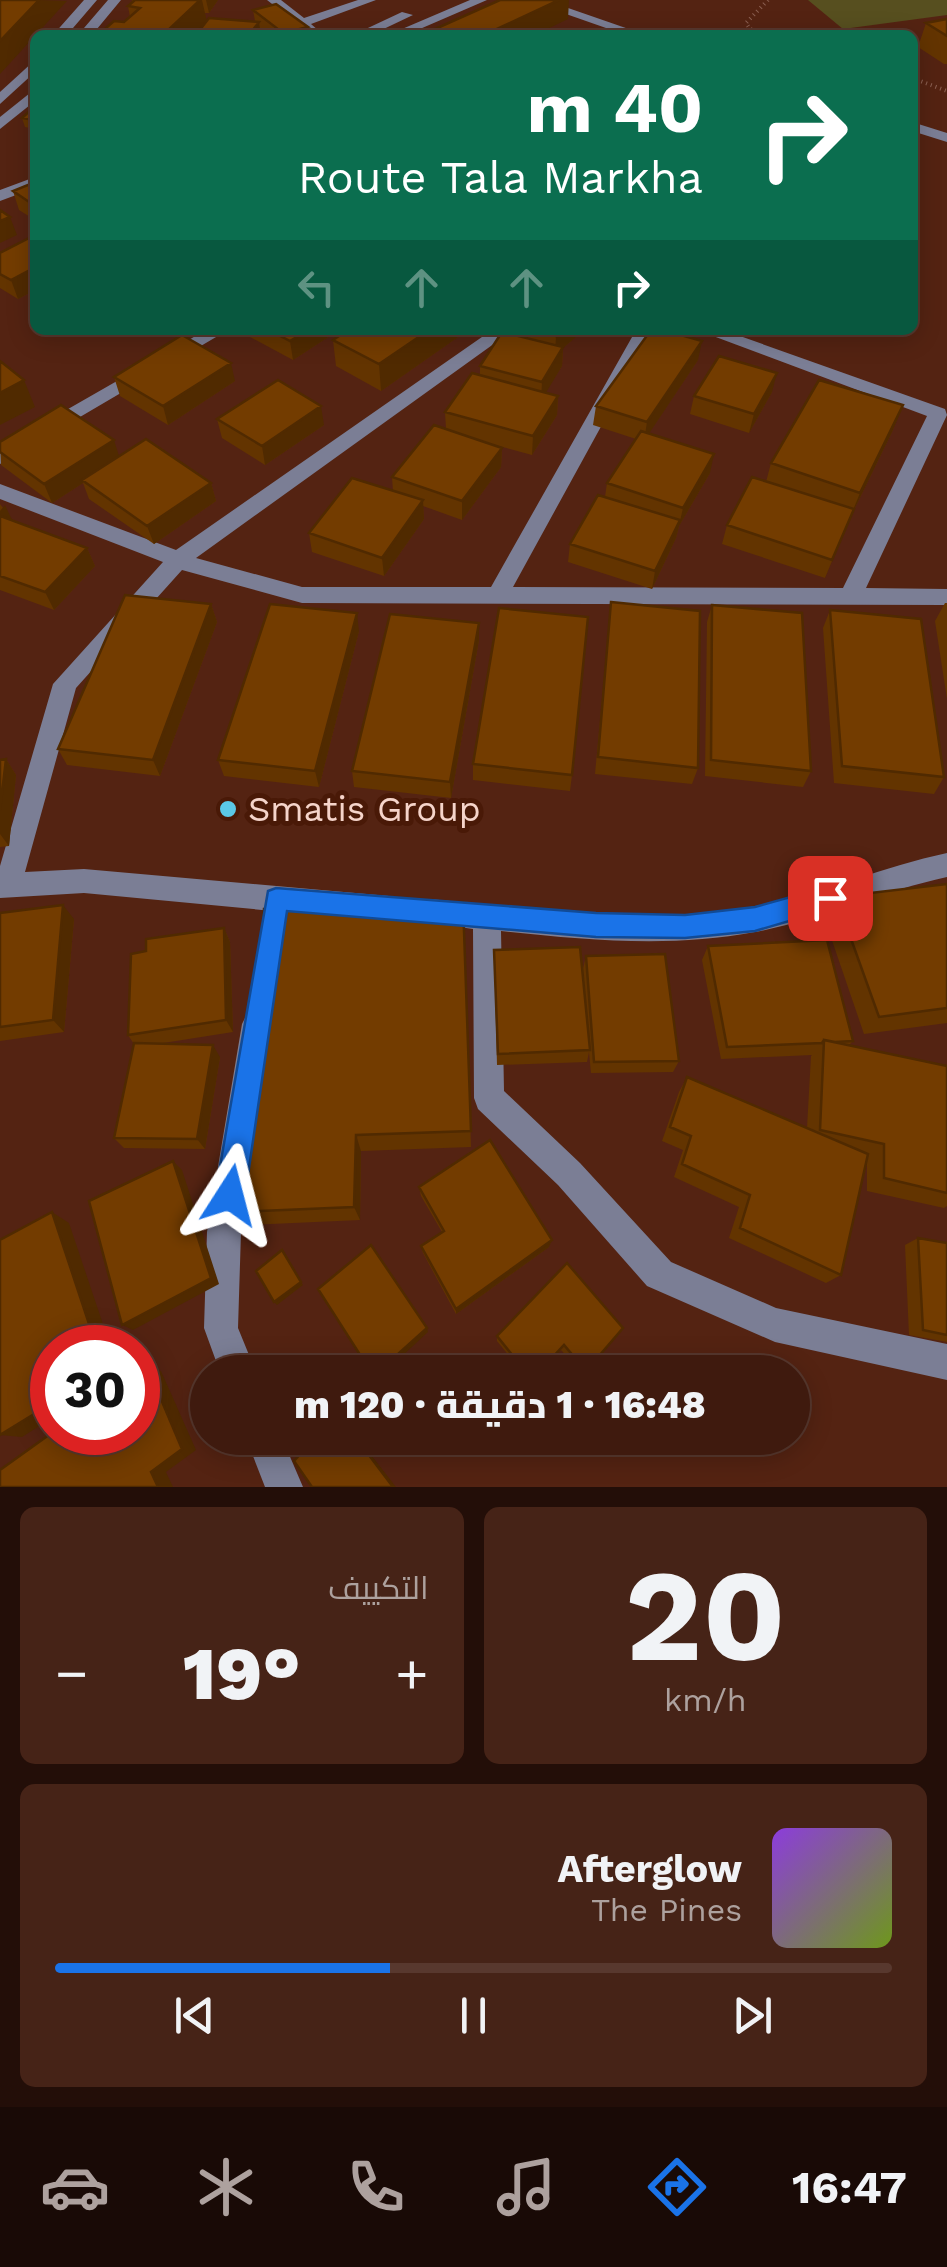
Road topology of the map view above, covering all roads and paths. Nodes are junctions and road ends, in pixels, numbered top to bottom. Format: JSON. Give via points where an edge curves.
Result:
{"nodes":[{"id":1,"x":91,"y":0,"type":"edge"},
{"id":2,"x":114,"y":0,"type":"edge"},
{"id":3,"x":273,"y":0,"type":"edge"},
{"id":4,"x":370,"y":0,"type":"edge"},
{"id":5,"x":444,"y":0,"type":"edge"},
{"id":6,"x":481,"y":0,"type":"edge"},
{"id":7,"x":532,"y":0,"type":"edge"},
{"id":8,"x":768,"y":0,"type":"edge"},
{"id":9,"x":302,"y":23,"type":"junction"},
{"id":10,"x":64,"y":30,"type":"edge"},
{"id":11,"x":89,"y":30,"type":"edge"},
{"id":12,"x":312,"y":30,"type":"edge"},
{"id":13,"x":372,"y":30,"type":"edge"},
{"id":14,"x":406,"y":30,"type":"edge"},
{"id":15,"x":623,"y":30,"type":"edge"},
{"id":16,"x":750,"y":30,"type":"edge"},
{"id":17,"x":30,"y":69,"type":"edge"},
{"id":18,"x":918,"y":80,"type":"edge"},
{"id":19,"x":947,"y":91,"type":"edge"},
{"id":20,"x":30,"y":98,"type":"edge"},
{"id":21,"x":0,"y":100,"type":"edge"},
{"id":22,"x":0,"y":125,"type":"edge"},
{"id":23,"x":918,"y":128,"type":"edge"},
{"id":24,"x":947,"y":138,"type":"edge"},
{"id":25,"x":30,"y":170,"type":"edge"},
{"id":26,"x":2,"y":178,"type":"edge"},
{"id":27,"x":30,"y":184,"type":"edge"},
{"id":28,"x":0,"y":196,"type":"edge"},
{"id":29,"x":210,"y":335,"type":"edge"},
{"id":30,"x":497,"y":335,"type":"edge"},
{"id":31,"x":643,"y":335,"type":"edge"},
{"id":32,"x":720,"y":335,"type":"edge"},
{"id":33,"x":0,"y":457,"type":"edge"},
{"id":34,"x":0,"y":491,"type":"edge"},
{"id":35,"x":178,"y":559,"type":"junction"},
{"id":36,"x":498,"y":594,"type":"junction"},
{"id":37,"x":852,"y":594,"type":"junction"},
{"id":38,"x":947,"y":597,"type":"edge"},
{"id":39,"x":947,"y":865,"type":"edge"},
{"id":40,"x":4,"y":885,"type":"edge"},
{"id":41,"x":276,"y":899,"type":"junction"},
{"id":42,"x":487,"y":916,"type":"junction"},
{"id":43,"x":270,"y":938,"type":"edge"},
{"id":44,"x":261,"y":997,"type":"edge"},
{"id":45,"x":231,"y":1355,"type":"edge"},
{"id":46,"x":947,"y":1362,"type":"edge"},
{"id":47,"x":271,"y":1455,"type":"edge"},
{"id":48,"x":284,"y":1487,"type":"edge"}],
"edges":[{"from":1,"to":10,"type":"street"},
{"from":2,"to":11,"type":"street"},
{"from":3,"to":9,"type":"street"},
{"from":4,"to":9,"type":"street"},
{"from":5,"to":13,"type":"street"},
{"from":6,"to":14,"type":"street"},
{"from":7,"to":15,"type":"street"},
{"from":8,"to":16,"type":"path","via":[[746,23]]},
{"from":9,"to":12,"type":"street"},
{"from":17,"to":21,"type":"street"},
{"from":18,"to":19,"type":"path"},
{"from":20,"to":22,"type":"street"},
{"from":23,"to":24,"type":"street"},
{"from":25,"to":26,"type":"street"},
{"from":27,"to":28,"type":"street"},
{"from":29,"to":33,"type":"street"},
{"from":30,"to":35,"type":"street"},
{"from":31,"to":36,"type":"street"},
{"from":32,"to":37,"type":"street","via":[[938,414]]},
{"from":34,"to":35,"type":"street"},
{"from":35,"to":36,"type":"street","via":[[302,594]]},
{"from":35,"to":40,"type":"street","via":[[66,684]]},
{"from":36,"to":37,"type":"street"},
{"from":37,"to":38,"type":"street"},
{"from":39,"to":42,"type":"street","via":[[755,919],[685,927]]},
{"from":40,"to":41,"type":"street","via":[[84,881]]},
{"from":41,"to":42,"type":"street"},
{"from":41,"to":43,"type":"street"},
{"from":42,"to":46,"type":"street","via":[[489,1098],[659,1274],[775,1325]]},
{"from":44,"to":45,"type":"street","via":[[224,1232],[221,1328]]},
{"from":47,"to":48,"type":"street"}]}
